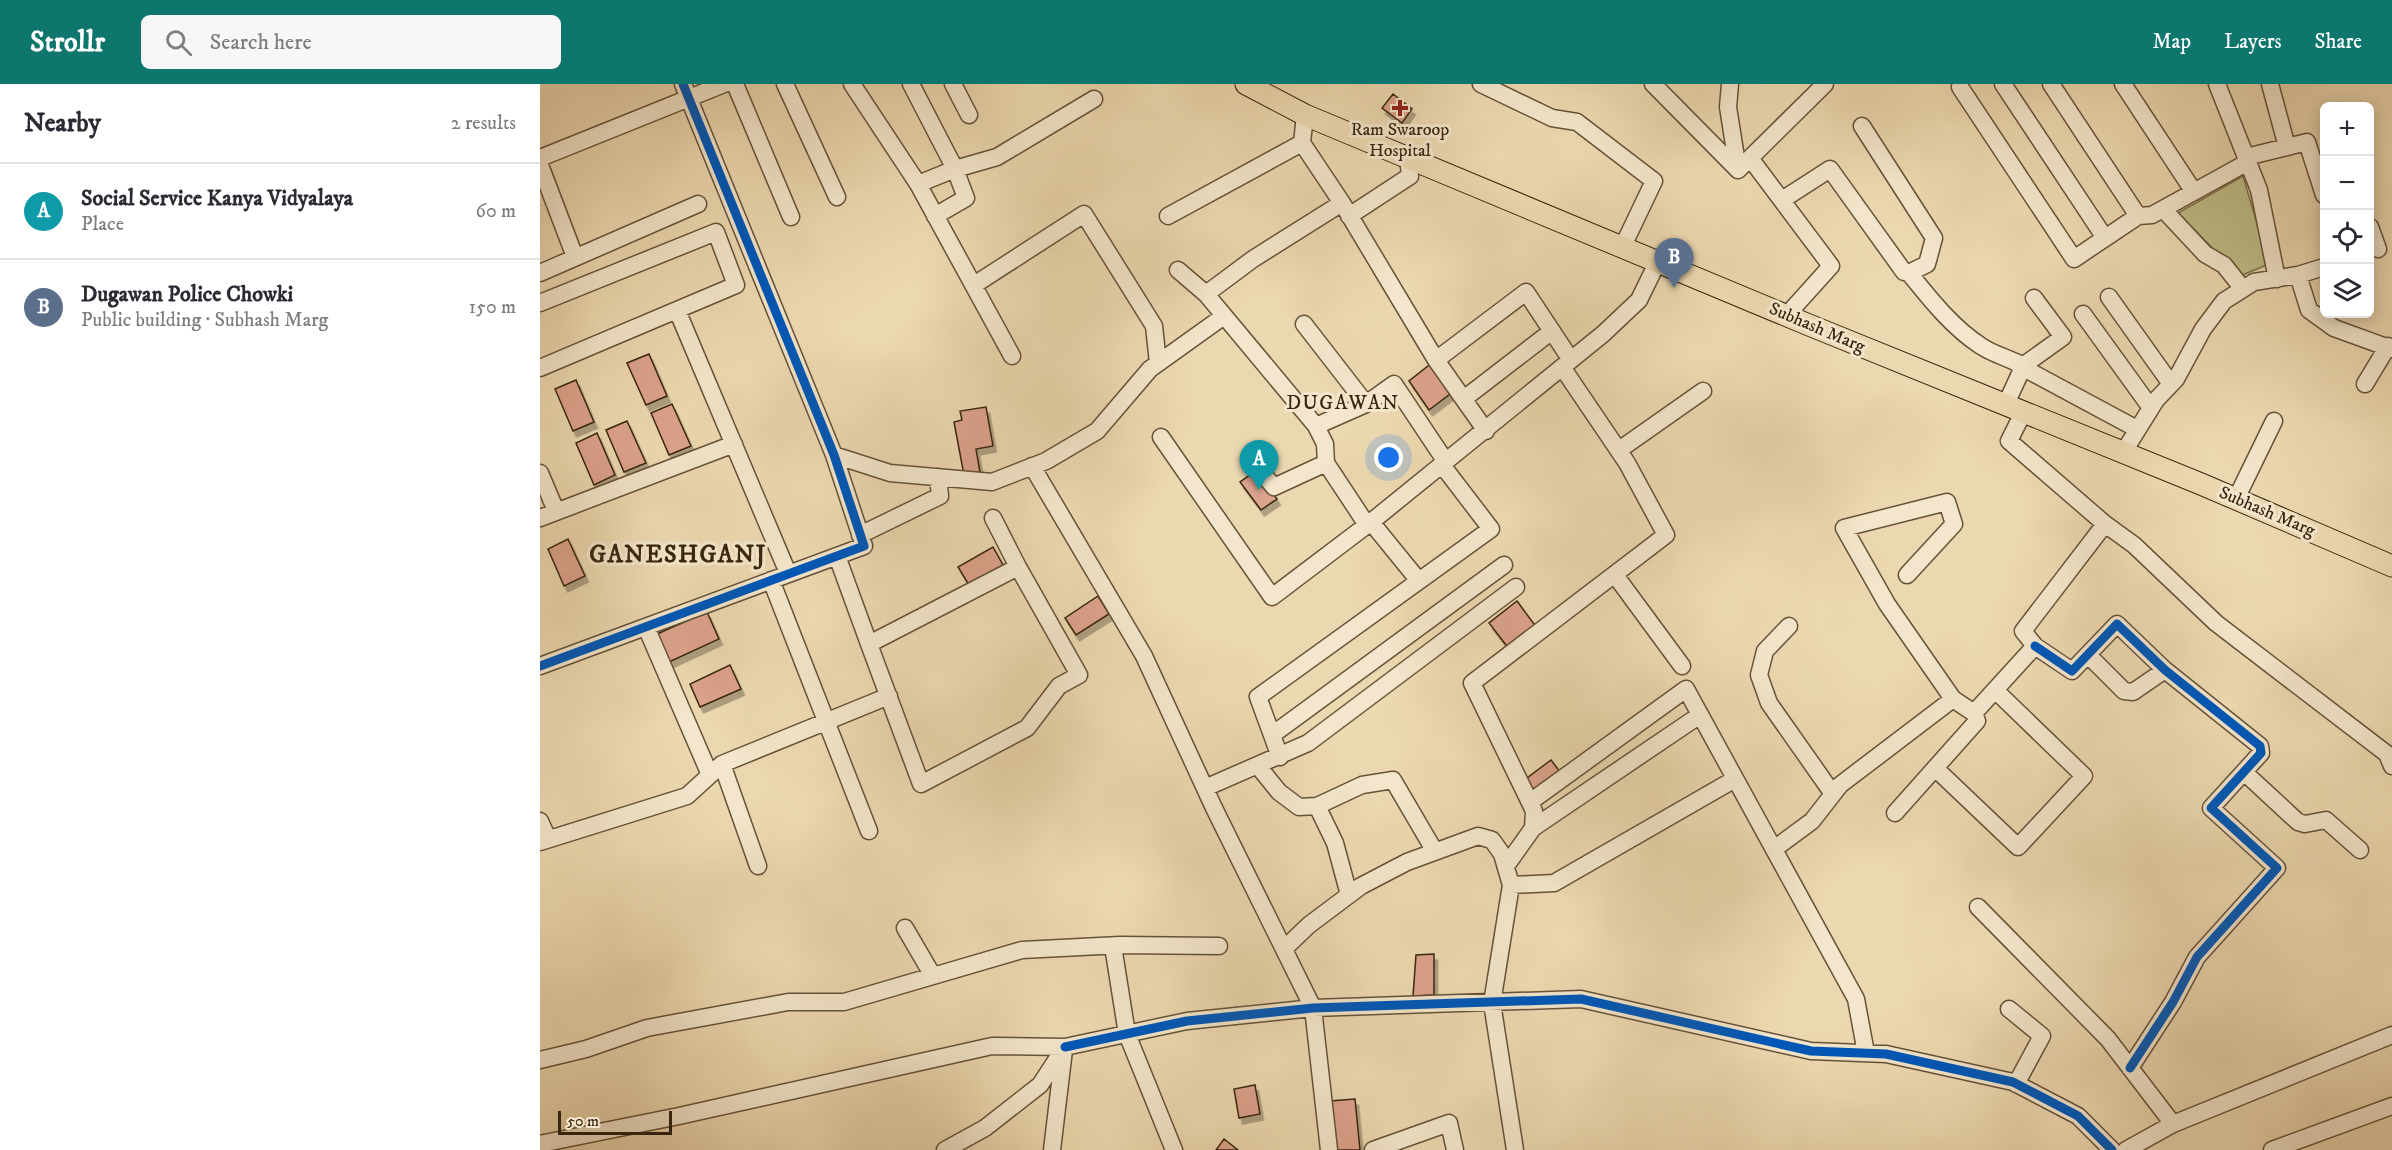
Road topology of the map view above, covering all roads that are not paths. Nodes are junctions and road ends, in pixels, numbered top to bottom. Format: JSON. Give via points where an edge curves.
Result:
{"nodes":[{"id":1,"x":724,"y":84,"type":"edge"},
{"id":2,"x":735,"y":84,"type":"edge"},
{"id":3,"x":785,"y":84,"type":"edge"},
{"id":4,"x":852,"y":84,"type":"edge"},
{"id":5,"x":911,"y":84,"type":"edge"},
{"id":6,"x":952,"y":84,"type":"edge"},
{"id":7,"x":1246,"y":84,"type":"edge"},
{"id":8,"x":1481,"y":84,"type":"edge"},
{"id":9,"x":1653,"y":84,"type":"edge"},
{"id":10,"x":1730,"y":84,"type":"edge"},
{"id":11,"x":1825,"y":84,"type":"edge"},
{"id":12,"x":2003,"y":84,"type":"edge"},
{"id":13,"x":2051,"y":84,"type":"edge"},
{"id":14,"x":2123,"y":84,"type":"edge"},
{"id":15,"x":2217,"y":84,"type":"edge"},
{"id":16,"x":2270,"y":84,"type":"edge"},
{"id":17,"x":1960,"y":87,"type":"dead end"},
{"id":18,"x":686,"y":91,"type":"edge"},
{"id":19,"x":1094,"y":99,"type":"dead end"},
{"id":20,"x":969,"y":115,"type":"dead end"},
{"id":21,"x":1305,"y":115,"type":"junction"},
{"id":22,"x":1862,"y":126,"type":"dead end"},
{"id":23,"x":1302,"y":143,"type":"junction"},
{"id":24,"x":2287,"y":147,"type":"junction"},
{"id":25,"x":1408,"y":157,"type":"junction"},
{"id":26,"x":540,"y":158,"type":"edge"},
{"id":27,"x":2247,"y":160,"type":"junction"},
{"id":28,"x":1744,"y":164,"type":"junction"},
{"id":29,"x":540,"y":165,"type":"edge"},
{"id":30,"x":955,"y":169,"type":"junction"},
{"id":31,"x":2320,"y":180,"type":"edge"},
{"id":32,"x":918,"y":184,"type":"junction"},
{"id":33,"x":2194,"y":192,"type":"junction"},
{"id":34,"x":837,"y":197,"type":"dead end"},
{"id":35,"x":1782,"y":200,"type":"junction"},
{"id":36,"x":698,"y":204,"type":"dead end"},
{"id":37,"x":1345,"y":209,"type":"junction"},
{"id":38,"x":2163,"y":209,"type":"junction"},
{"id":39,"x":935,"y":216,"type":"junction"},
{"id":40,"x":1168,"y":216,"type":"dead end"},
{"id":41,"x":2138,"y":216,"type":"junction"},
{"id":42,"x":791,"y":217,"type":"dead end"},
{"id":43,"x":2105,"y":238,"type":"junction"},
{"id":44,"x":1623,"y":246,"type":"junction"},
{"id":45,"x":575,"y":258,"type":"junction"},
{"id":46,"x":1658,"y":261,"type":"junction"},
{"id":47,"x":2320,"y":268,"type":"edge"},
{"id":48,"x":1178,"y":270,"type":"dead end"},
{"id":49,"x":540,"y":273,"type":"edge"},
{"id":50,"x":1909,"y":273,"type":"junction"},
{"id":51,"x":2298,"y":275,"type":"junction"},
{"id":52,"x":2277,"y":279,"type":"junction"},
{"id":53,"x":974,"y":285,"type":"junction"},
{"id":54,"x":2242,"y":290,"type":"junction"},
{"id":55,"x":1206,"y":294,"type":"junction"},
{"id":56,"x":2109,"y":297,"type":"dead end"},
{"id":57,"x":2034,"y":298,"type":"dead end"},
{"id":58,"x":540,"y":303,"type":"edge"},
{"id":59,"x":677,"y":310,"type":"junction"},
{"id":60,"x":2083,"y":314,"type":"dead end"},
{"id":61,"x":1786,"y":315,"type":"junction"},
{"id":62,"x":1224,"y":316,"type":"junction"},
{"id":63,"x":1304,"y":324,"type":"dead end"},
{"id":64,"x":1552,"y":331,"type":"junction"},
{"id":65,"x":2390,"y":347,"type":"edge"},
{"id":66,"x":1012,"y":356,"type":"dead end"},
{"id":67,"x":1436,"y":360,"type":"junction"},
{"id":68,"x":1158,"y":363,"type":"junction"},
{"id":69,"x":1567,"y":364,"type":"junction"},
{"id":70,"x":2024,"y":365,"type":"junction"},
{"id":71,"x":540,"y":368,"type":"edge"},
{"id":72,"x":2171,"y":384,"type":"junction"},
{"id":73,"x":2365,"y":384,"type":"dead end"},
{"id":74,"x":1703,"y":391,"type":"dead end"},
{"id":75,"x":1465,"y":399,"type":"junction"},
{"id":76,"x":1366,"y":404,"type":"junction"},
{"id":77,"x":2151,"y":408,"type":"junction"},
{"id":78,"x":2014,"y":409,"type":"junction"},
{"id":79,"x":2274,"y":421,"type":"dead end"},
{"id":80,"x":1316,"y":426,"type":"junction"},
{"id":81,"x":2138,"y":429,"type":"junction"},
{"id":82,"x":1486,"y":431,"type":"junction"},
{"id":83,"x":1161,"y":437,"type":"dead end"},
{"id":84,"x":734,"y":444,"type":"junction"},
{"id":85,"x":1618,"y":450,"type":"junction"},
{"id":86,"x":2123,"y":453,"type":"junction"},
{"id":87,"x":834,"y":455,"type":"junction"},
{"id":88,"x":1326,"y":463,"type":"junction"},
{"id":89,"x":1444,"y":464,"type":"junction"},
{"id":90,"x":1032,"y":466,"type":"junction"},
{"id":91,"x":1256,"y":466,"type":"dead end"},
{"id":92,"x":540,"y":473,"type":"edge"},
{"id":93,"x":938,"y":477,"type":"junction"},
{"id":94,"x":2236,"y":499,"type":"junction"},
{"id":95,"x":556,"y":511,"type":"junction"},
{"id":96,"x":540,"y":518,"type":"edge"},
{"id":97,"x":993,"y":518,"type":"dead end"},
{"id":98,"x":1369,"y":523,"type":"junction"},
{"id":99,"x":2105,"y":524,"type":"junction"},
{"id":100,"x":860,"y":535,"type":"junction"},
{"id":101,"x":837,"y":556,"type":"junction"},
{"id":102,"x":1504,"y":565,"type":"dead end"},
{"id":103,"x":2392,"y":566,"type":"edge"},
{"id":104,"x":1018,"y":567,"type":"junction"},
{"id":105,"x":788,"y":573,"type":"junction"},
{"id":106,"x":1615,"y":575,"type":"junction"},
{"id":107,"x":1907,"y":575,"type":"dead end"},
{"id":108,"x":771,"y":580,"type":"junction"},
{"id":109,"x":1419,"y":581,"type":"junction"},
{"id":110,"x":1516,"y":587,"type":"dead end"},
{"id":111,"x":1789,"y":626,"type":"dead end"},
{"id":112,"x":646,"y":627,"type":"junction"},
{"id":113,"x":869,"y":644,"type":"junction"},
{"id":114,"x":2035,"y":646,"type":"junction"},
{"id":115,"x":2088,"y":655,"type":"junction"},
{"id":116,"x":540,"y":666,"type":"edge"},
{"id":117,"x":1682,"y":666,"type":"dead end"},
{"id":118,"x":2165,"y":670,"type":"junction"},
{"id":119,"x":1995,"y":690,"type":"junction"},
{"id":120,"x":888,"y":696,"type":"junction"},
{"id":121,"x":1953,"y":699,"type":"junction"},
{"id":122,"x":1974,"y":713,"type":"junction"},
{"id":123,"x":1700,"y":715,"type":"junction"},
{"id":124,"x":826,"y":721,"type":"junction"},
{"id":125,"x":1272,"y":735,"type":"junction"},
{"id":126,"x":2390,"y":755,"type":"edge"},
{"id":127,"x":1280,"y":757,"type":"junction"},
{"id":128,"x":1258,"y":766,"type":"junction"},
{"id":129,"x":1935,"y":768,"type":"junction"},
{"id":130,"x":716,"y":769,"type":"junction"},
{"id":131,"x":2245,"y":773,"type":"junction"},
{"id":132,"x":1735,"y":779,"type":"junction"},
{"id":133,"x":1205,"y":788,"type":"junction"},
{"id":134,"x":1833,"y":794,"type":"junction"},
{"id":135,"x":1530,"y":802,"type":"junction"},
{"id":136,"x":1317,"y":806,"type":"junction"},
{"id":137,"x":1895,"y":813,"type":"dead end"},
{"id":138,"x":540,"y":821,"type":"edge"},
{"id":139,"x":1533,"y":828,"type":"junction"},
{"id":140,"x":869,"y":831,"type":"dead end"},
{"id":141,"x":544,"y":840,"type":"edge"},
{"id":142,"x":1774,"y":849,"type":"junction"},
{"id":143,"x":1434,"y":850,"type":"junction"},
{"id":144,"x":2360,"y":850,"type":"dead end"},
{"id":145,"x":758,"y":866,"type":"dead end"},
{"id":146,"x":1506,"y":866,"type":"junction"},
{"id":147,"x":1511,"y":885,"type":"junction"},
{"id":148,"x":1349,"y":895,"type":"junction"},
{"id":149,"x":1978,"y":907,"type":"dead end"},
{"id":150,"x":905,"y":928,"type":"dead end"},
{"id":151,"x":1113,"y":946,"type":"junction"},
{"id":152,"x":1219,"y":946,"type":"dead end"},
{"id":153,"x":1285,"y":948,"type":"junction"},
{"id":154,"x":933,"y":976,"type":"junction"},
{"id":155,"x":1492,"y":1003,"type":"junction"},
{"id":156,"x":1313,"y":1008,"type":"junction"},
{"id":157,"x":2009,"y":1010,"type":"dead end"},
{"id":158,"x":1127,"y":1034,"type":"junction"},
{"id":159,"x":2392,"y":1035,"type":"edge"},
{"id":160,"x":1065,"y":1047,"type":"junction"},
{"id":161,"x":1866,"y":1053,"type":"junction"},
{"id":162,"x":540,"y":1060,"type":"edge"},
{"id":163,"x":2130,"y":1068,"type":"junction"},
{"id":164,"x":2016,"y":1084,"type":"junction"},
{"id":165,"x":2392,"y":1106,"type":"edge"},
{"id":166,"x":2173,"y":1124,"type":"junction"},
{"id":167,"x":540,"y":1144,"type":"edge"},
{"id":168,"x":945,"y":1150,"type":"edge"},
{"id":169,"x":1052,"y":1150,"type":"edge"},
{"id":170,"x":1174,"y":1150,"type":"edge"},
{"id":171,"x":1329,"y":1150,"type":"edge"},
{"id":172,"x":1373,"y":1150,"type":"edge"},
{"id":173,"x":1455,"y":1150,"type":"edge"},
{"id":174,"x":1515,"y":1150,"type":"edge"},
{"id":175,"x":2112,"y":1150,"type":"edge"},
{"id":176,"x":2126,"y":1150,"type":"edge"},
{"id":177,"x":2272,"y":1150,"type":"edge"}],
"edges":[{"from":1,"to":18,"type":"street"},
{"from":2,"to":42,"type":"street"},
{"from":3,"to":34,"type":"street"},
{"from":4,"to":32,"type":"street"},
{"from":5,"to":30,"type":"street"},
{"from":6,"to":20,"type":"street"},
{"from":7,"to":21,"type":"main road","name":"Subhash Marg"},
{"from":8,"to":44,"type":"street","via":[[1552,118],[1577,122],[1654,181]]},
{"from":9,"to":28,"type":"street"},
{"from":10,"to":28,"type":"street","via":[[1728,107]]},
{"from":11,"to":28,"type":"street"},
{"from":12,"to":43,"type":"street"},
{"from":13,"to":41,"type":"street"},
{"from":14,"to":33,"type":"street"},
{"from":15,"to":27,"type":"street"},
{"from":16,"to":24,"type":"street"},
{"from":17,"to":43,"type":"street","via":[[2074,259]]},
{"from":18,"to":26,"type":"street"},
{"from":18,"to":87,"type":"street"},
{"from":19,"to":30,"type":"street","via":[[998,157]]},
{"from":21,"to":23,"type":"street"},
{"from":21,"to":25,"type":"main road","name":"Subhash Marg"},
{"from":22,"to":50,"type":"street","via":[[1934,238],[1927,264]]},
{"from":23,"to":37,"type":"street"},
{"from":23,"to":40,"type":"street"},
{"from":24,"to":27,"type":"street"},
{"from":24,"to":31,"type":"street","via":[[2307,142]]},
{"from":25,"to":37,"type":"street","via":[[1410,176]]},
{"from":25,"to":44,"type":"main road","name":"Subhash Marg"},
{"from":27,"to":33,"type":"street"},
{"from":27,"to":52,"type":"street","via":[[2259,190]]},
{"from":28,"to":35,"type":"street"},
{"from":29,"to":45,"type":"street"},
{"from":30,"to":32,"type":"street"},
{"from":30,"to":39,"type":"street","via":[[966,198]]},
{"from":32,"to":39,"type":"street"},
{"from":33,"to":38,"type":"street"},
{"from":35,"to":50,"type":"street","via":[[1830,169],[1904,272]]},
{"from":35,"to":61,"type":"street","via":[[1831,266]]},
{"from":36,"to":45,"type":"street"},
{"from":37,"to":55,"type":"street","via":[[1253,259]]},
{"from":37,"to":67,"type":"street"},
{"from":38,"to":41,"type":"street"},
{"from":38,"to":54,"type":"street","via":[[2205,254],[2224,265]]},
{"from":39,"to":53,"type":"street"},
{"from":41,"to":43,"type":"street"},
{"from":44,"to":46,"type":"main road","name":"Subhash Marg"},
{"from":45,"to":49,"type":"street"},
{"from":46,"to":61,"type":"main road","name":"Subhash Marg"},
{"from":46,"to":69,"type":"street","via":[[1639,300]]},
{"from":47,"to":51,"type":"street"},
{"from":48,"to":55,"type":"street"},
{"from":50,"to":70,"type":"street","via":[[1938,308],[1981,346]]},
{"from":51,"to":52,"type":"street"},
{"from":51,"to":65,"type":"street","via":[[2309,310],[2334,328]]},
{"from":52,"to":54,"type":"street","via":[[2254,282]]},
{"from":53,"to":66,"type":"street"},
{"from":53,"to":68,"type":"street","via":[[1084,214],[1154,326]]},
{"from":54,"to":72,"type":"street","via":[[2224,301],[2210,319]]},
{"from":55,"to":62,"type":"street"},
{"from":56,"to":72,"type":"street"},
{"from":57,"to":70,"type":"street","via":[[2063,337]]},
{"from":58,"to":59,"type":"street","via":[[716,232],[736,285]]},
{"from":59,"to":71,"type":"street"},
{"from":59,"to":84,"type":"street"},
{"from":60,"to":77,"type":"street"},
{"from":61,"to":78,"type":"main road","name":"Subhash Marg"},
{"from":62,"to":68,"type":"street"},
{"from":62,"to":80,"type":"street"},
{"from":63,"to":76,"type":"street"},
{"from":64,"to":67,"type":"street","via":[[1526,292]]},
{"from":64,"to":69,"type":"street"},
{"from":64,"to":75,"type":"street"},
{"from":65,"to":73,"type":"street"},
{"from":67,"to":75,"type":"street"},
{"from":68,"to":90,"type":"street","via":[[1097,431]]},
{"from":69,"to":82,"type":"street"},
{"from":69,"to":85,"type":"street"},
{"from":70,"to":78,"type":"street"},
{"from":70,"to":81,"type":"street"},
{"from":72,"to":77,"type":"street"},
{"from":74,"to":85,"type":"street"},
{"from":75,"to":82,"type":"street"},
{"from":76,"to":80,"type":"street"},
{"from":76,"to":89,"type":"street","via":[[1394,384]]},
{"from":77,"to":81,"type":"street"},
{"from":78,"to":86,"type":"main road","name":"Subhash Marg"},
{"from":78,"to":99,"type":"street","via":[[2009,441]]},
{"from":79,"to":94,"type":"street"},
{"from":80,"to":88,"type":"street","via":[[1325,444]]},
{"from":81,"to":86,"type":"street"},
{"from":82,"to":89,"type":"street"},
{"from":83,"to":98,"type":"street","via":[[1272,597]]},
{"from":84,"to":95,"type":"street"},
{"from":84,"to":105,"type":"street"},
{"from":85,"to":106,"type":"street","via":[[1666,535]]},
{"from":86,"to":94,"type":"main road","name":"Subhash Marg"},
{"from":87,"to":93,"type":"street","via":[[890,473]]},
{"from":87,"to":100,"type":"street"},
{"from":88,"to":91,"type":"street","via":[[1274,487]]},
{"from":88,"to":98,"type":"street"},
{"from":89,"to":98,"type":"street"},
{"from":89,"to":109,"type":"street","via":[[1491,529]]},
{"from":90,"to":93,"type":"street","via":[[992,482]]},
{"from":90,"to":133,"type":"street","via":[[1144,656]]},
{"from":92,"to":95,"type":"street"},
{"from":93,"to":100,"type":"street","via":[[940,496]]},
{"from":94,"to":103,"type":"main road","name":"Subhash Marg"},
{"from":95,"to":96,"type":"street"},
{"from":97,"to":104,"type":"street"},
{"from":98,"to":109,"type":"street"},
{"from":99,"to":114,"type":"street","via":[[2023,631]]},
{"from":99,"to":126,"type":"street","via":[[2216,623]]},
{"from":100,"to":101,"type":"street","via":[[864,546]]},
{"from":101,"to":105,"type":"street"},
{"from":101,"to":113,"type":"street"},
{"from":102,"to":125,"type":"street"},
{"from":104,"to":113,"type":"street"},
{"from":104,"to":120,"type":"street","via":[[1079,675],[1059,686],[1028,728],[921,784]]},
{"from":105,"to":108,"type":"street"},
{"from":106,"to":117,"type":"street"},
{"from":106,"to":135,"type":"street","via":[[1472,683]]},
{"from":107,"to":121,"type":"street","via":[[1954,524],[1947,502],[1844,528],[1887,604]]},
{"from":108,"to":112,"type":"street"},
{"from":108,"to":124,"type":"street"},
{"from":109,"to":125,"type":"street","via":[[1258,698]]},
{"from":110,"to":127,"type":"street","via":[[1308,743]]},
{"from":111,"to":134,"type":"street","via":[[1765,651],[1759,675],[1769,703]]},
{"from":112,"to":116,"type":"street"},
{"from":112,"to":130,"type":"street"},
{"from":113,"to":120,"type":"street"},
{"from":114,"to":115,"type":"street","via":[[2072,671]]},
{"from":114,"to":119,"type":"street"},
{"from":115,"to":118,"type":"street","via":[[2124,691],[2133,692]]},
{"from":115,"to":118,"type":"street","via":[[2117,624]]},
{"from":118,"to":131,"type":"street","via":[[2260,746],[2262,753]]},
{"from":119,"to":122,"type":"street"},
{"from":119,"to":129,"type":"street","via":[[2084,776],[2018,846]]},
{"from":120,"to":124,"type":"street"},
{"from":121,"to":122,"type":"street"},
{"from":121,"to":134,"type":"street"},
{"from":122,"to":129,"type":"street","via":[[1977,722]]},
{"from":123,"to":132,"type":"street"},
{"from":123,"to":135,"type":"street","via":[[1686,689]]},
{"from":123,"to":139,"type":"street"},
{"from":124,"to":130,"type":"street"},
{"from":124,"to":140,"type":"street"},
{"from":125,"to":127,"type":"street"},
{"from":127,"to":128,"type":"street"},
{"from":128,"to":133,"type":"street"},
{"from":128,"to":136,"type":"street","via":[[1279,792],[1299,807]]},
{"from":129,"to":137,"type":"street"},
{"from":130,"to":141,"type":"street","via":[[687,796]]},
{"from":130,"to":145,"type":"street"},
{"from":131,"to":144,"type":"street","via":[[2298,822],[2326,820]]},
{"from":131,"to":163,"type":"street","via":[[2211,808],[2277,868],[2197,957],[2174,1002]]},
{"from":132,"to":142,"type":"street"},
{"from":132,"to":147,"type":"street","via":[[1554,883]]},
{"from":133,"to":153,"type":"street"},
{"from":134,"to":142,"type":"street","via":[[1812,820]]},
{"from":135,"to":139,"type":"street"},
{"from":136,"to":143,"type":"street","via":[[1362,785],[1393,780]]},
{"from":136,"to":148,"type":"street","via":[[1335,843]]},
{"from":138,"to":141,"type":"street"},
{"from":139,"to":146,"type":"street"},
{"from":142,"to":161,"type":"street","via":[[1856,999]]},
{"from":143,"to":146,"type":"street","via":[[1478,837],[1492,840]]},
{"from":143,"to":148,"type":"street"},
{"from":146,"to":147,"type":"street"},
{"from":147,"to":155,"type":"street"},
{"from":148,"to":153,"type":"street"},
{"from":149,"to":163,"type":"street","via":[[2108,1039]]},
{"from":150,"to":154,"type":"street"},
{"from":151,"to":152,"type":"street"},
{"from":151,"to":154,"type":"street","via":[[1022,950]]},
{"from":151,"to":158,"type":"street"},
{"from":153,"to":156,"type":"street"},
{"from":154,"to":162,"type":"street","via":[[843,1002],[788,1002],[647,1028]]},
{"from":155,"to":156,"type":"street"},
{"from":155,"to":161,"type":"street","via":[[1581,999],[1811,1051]]},
{"from":155,"to":174,"type":"street"},
{"from":156,"to":158,"type":"street","via":[[1187,1021]]},
{"from":156,"to":171,"type":"street"},
{"from":157,"to":164,"type":"street","via":[[2042,1036]]},
{"from":158,"to":160,"type":"street"},
{"from":158,"to":170,"type":"street"},
{"from":159,"to":166,"type":"street"},
{"from":160,"to":167,"type":"street","via":[[992,1046]]},
{"from":160,"to":168,"type":"street","via":[[1040,1085],[985,1128]]},
{"from":160,"to":169,"type":"street"},
{"from":161,"to":164,"type":"street","via":[[1886,1054]]},
{"from":163,"to":166,"type":"street"},
{"from":164,"to":175,"type":"street","via":[[2078,1116]]},
{"from":165,"to":177,"type":"street"},
{"from":166,"to":176,"type":"street"},
{"from":172,"to":173,"type":"street","via":[[1449,1123]]}]}
